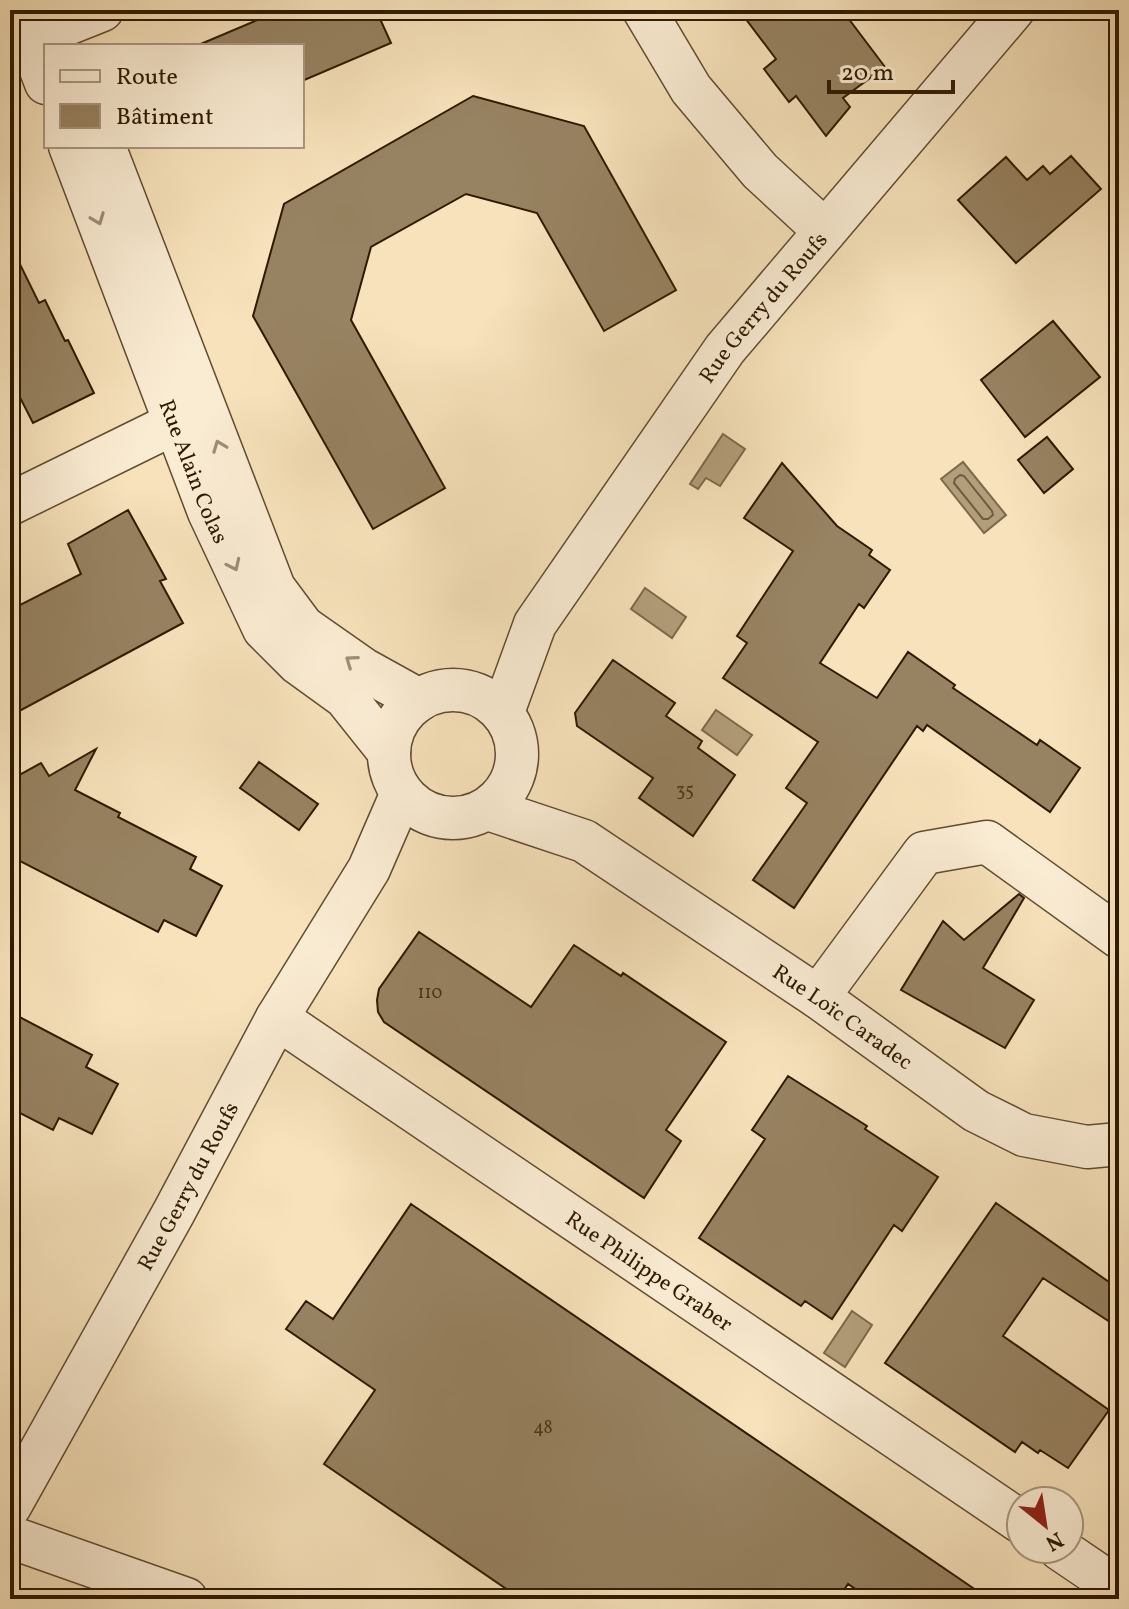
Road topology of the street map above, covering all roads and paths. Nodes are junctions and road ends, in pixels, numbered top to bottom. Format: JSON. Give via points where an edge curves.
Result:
{"nodes":[{"id":1,"x":18,"y":10,"type":"edge"},
{"id":2,"x":102,"y":10,"type":"edge"},
{"id":3,"x":644,"y":10,"type":"edge"},
{"id":4,"x":1013,"y":10,"type":"edge"},
{"id":5,"x":57,"y":28,"type":"edge"},
{"id":6,"x":44,"y":78,"type":"edge"},
{"id":7,"x":71,"y":148,"type":"edge"},
{"id":8,"x":105,"y":148,"type":"edge"},
{"id":9,"x":825,"y":231,"type":"junction"},
{"id":10,"x":175,"y":423,"type":"junction"},
{"id":11,"x":10,"y":504,"type":"edge"},
{"id":12,"x":535,"y":624,"type":"junction"},
{"id":13,"x":437,"y":695,"type":"junction"},
{"id":14,"x":503,"y":712,"type":"junction"},
{"id":15,"x":389,"y":752,"type":"junction"},
{"id":16,"x":517,"y":765,"type":"junction"},
{"id":17,"x":402,"y":793,"type":"junction"},
{"id":18,"x":488,"y":809,"type":"junction"},
{"id":19,"x":435,"y":816,"type":"junction"},
{"id":20,"x":584,"y":841,"type":"junction"},
{"id":21,"x":369,"y":869,"type":"junction"},
{"id":22,"x":1119,"y":937,"type":"edge"},
{"id":23,"x":818,"y":997,"type":"junction"},
{"id":24,"x":277,"y":1018,"type":"junction"},
{"id":25,"x":1119,"y":1144,"type":"edge"},
{"id":26,"x":10,"y":1506,"type":"edge"},
{"id":27,"x":1005,"y":1511,"type":"edge"},
{"id":28,"x":10,"y":1537,"type":"edge"},
{"id":29,"x":1084,"y":1565,"type":"edge"},
{"id":30,"x":1119,"y":1589,"type":"edge"},
{"id":31,"x":186,"y":1599,"type":"edge"}],
"edges":[{"from":1,"to":6,"type":"street"},
{"from":2,"to":5,"type":"street"},
{"from":3,"to":9,"type":"street","via":[[691,89],[760,171]]},
{"from":4,"to":9,"type":"street","name":"Rue Gerry du Roufs"},
{"from":7,"to":10,"type":"street","name":"Rue Alain Colas","one_way":true},
{"from":13,"to":8,"type":"street","name":"Rue Alain Colas","one_way":true,"via":[[363,669],[303,627],[274,588]]},
{"from":9,"to":12,"type":"street","name":"Rue Gerry du Roufs","via":[[725,349]]},
{"from":10,"to":11,"type":"street"},
{"from":10,"to":15,"type":"street","name":"Rue Alain Colas","one_way":true,"via":[[209,512],[264,629],[298,663],[345,697]]},
{"from":12,"to":13,"type":"street","name":"Rue Gerry du Roufs"},
{"from":12,"to":14,"type":"street","name":"Rue Gerry du Roufs"},
{"from":13,"to":14,"type":"street","via":[[473,693]]},
{"from":13,"to":15,"type":"street","via":[[403,714]]},
{"from":14,"to":16,"type":"street","via":[[518,746]]},
{"from":15,"to":17,"type":"street"},
{"from":16,"to":18,"type":"street","via":[[512,782]]},
{"from":16,"to":20,"type":"street","name":"Rue Loïc Caradec"},
{"from":17,"to":19,"type":"street"},
{"from":17,"to":21,"type":"street","name":"Rue Gerry du Roufs"},
{"from":18,"to":19,"type":"street","via":[[472,816]]},
{"from":18,"to":20,"type":"street","name":"Rue Loïc Caradec"},
{"from":19,"to":21,"type":"street","name":"Rue Gerry du Roufs"},
{"from":20,"to":23,"type":"street","name":"Rue Loïc Caradec"},
{"from":21,"to":24,"type":"street","name":"Rue Gerry du Roufs"},
{"from":22,"to":23,"type":"street","via":[[987,842],[924,853]]},
{"from":23,"to":25,"type":"street","name":"Rue Loïc Caradec","via":[[976,1111],[1024,1135],[1087,1147]]},
{"from":24,"to":26,"type":"street","name":"Rue Gerry du Roufs"},
{"from":24,"to":27,"type":"street","name":"Rue Philippe Graber"},
{"from":28,"to":31,"type":"street"},
{"from":29,"to":30,"type":"street"}]}
